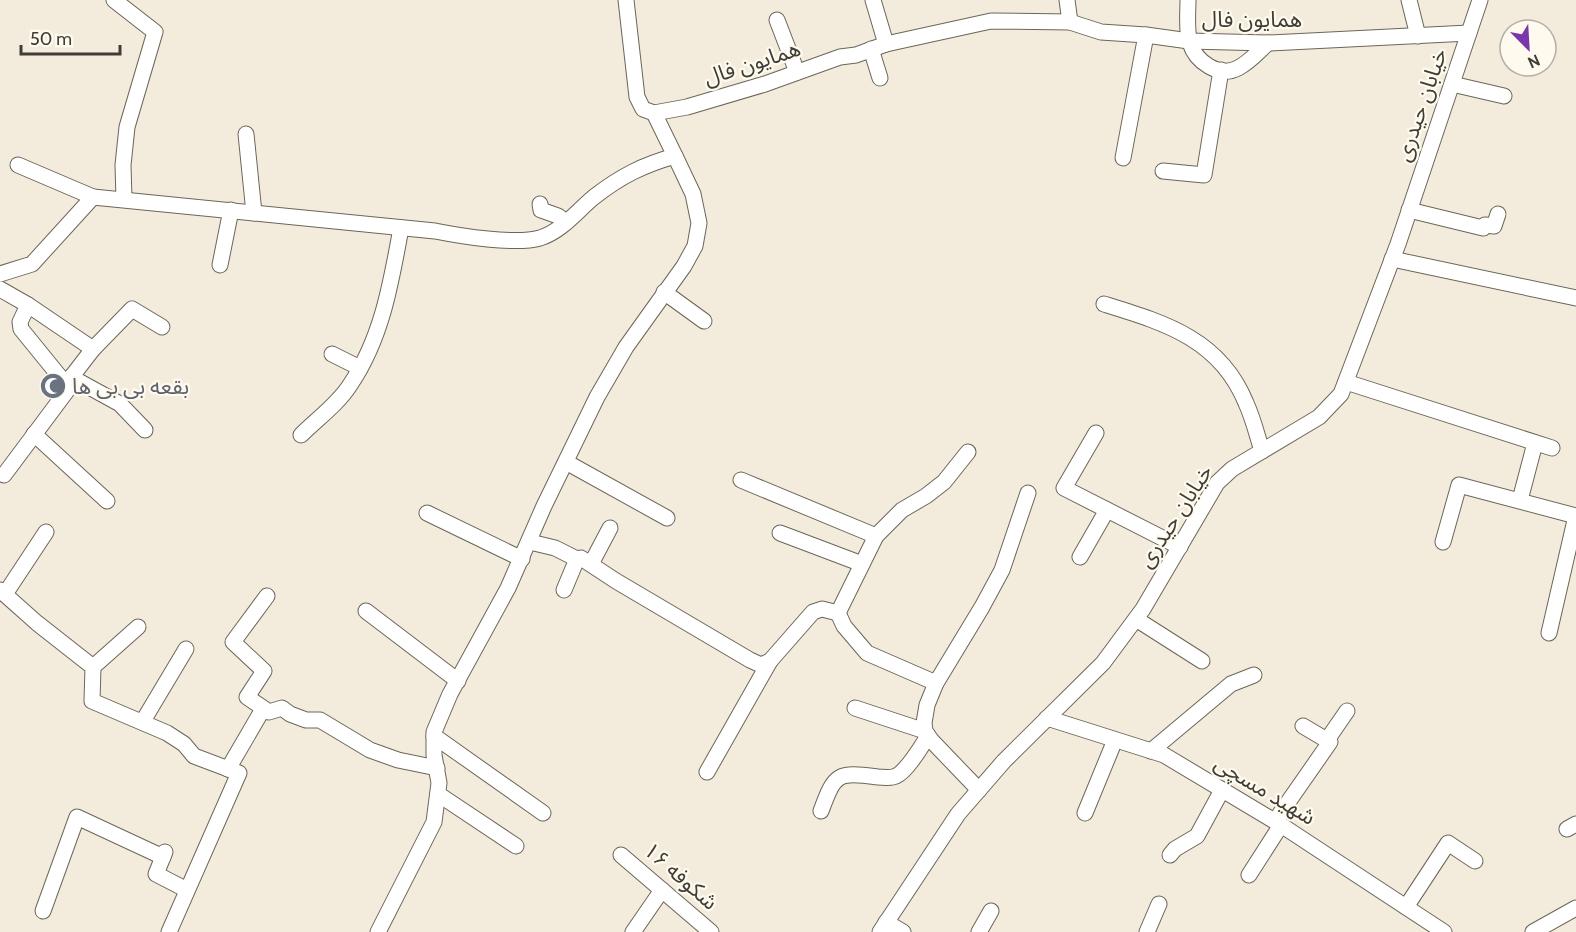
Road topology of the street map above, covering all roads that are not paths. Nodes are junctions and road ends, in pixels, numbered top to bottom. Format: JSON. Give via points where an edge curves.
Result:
{"nodes":[{"id":1,"x":114,"y":0,"type":"edge"},
{"id":2,"x":626,"y":0,"type":"edge"},
{"id":3,"x":873,"y":0,"type":"edge"},
{"id":4,"x":1067,"y":0,"type":"edge"},
{"id":5,"x":1188,"y":0,"type":"edge"},
{"id":6,"x":1409,"y":0,"type":"edge"},
{"id":7,"x":1480,"y":0,"type":"edge"},
{"id":8,"x":777,"y":20,"type":"dead end"},
{"id":9,"x":1070,"y":22,"type":"junction"},
{"id":10,"x":1469,"y":33,"type":"junction"},
{"id":11,"x":1146,"y":35,"type":"junction"},
{"id":12,"x":1418,"y":36,"type":"junction"},
{"id":13,"x":1189,"y":41,"type":"junction"},
{"id":14,"x":1268,"y":43,"type":"junction"},
{"id":15,"x":886,"y":44,"type":"junction"},
{"id":16,"x":871,"y":49,"type":"junction"},
{"id":17,"x":1221,"y":70,"type":"junction"},
{"id":18,"x":797,"y":72,"type":"junction"},
{"id":19,"x":880,"y":78,"type":"dead end"},
{"id":20,"x":1452,"y":84,"type":"junction"},
{"id":21,"x":1504,"y":96,"type":"dead end"},
{"id":22,"x":654,"y":113,"type":"junction"},
{"id":23,"x":246,"y":134,"type":"dead end"},
{"id":24,"x":675,"y":156,"type":"junction"},
{"id":25,"x":1123,"y":158,"type":"dead end"},
{"id":26,"x":18,"y":165,"type":"dead end"},
{"id":27,"x":1163,"y":171,"type":"dead end"},
{"id":28,"x":93,"y":197,"type":"junction"},
{"id":29,"x":124,"y":199,"type":"junction"},
{"id":30,"x":540,"y":204,"type":"dead end"},
{"id":31,"x":231,"y":210,"type":"junction"},
{"id":32,"x":1409,"y":210,"type":"junction"},
{"id":33,"x":254,"y":213,"type":"junction"},
{"id":34,"x":1498,"y":214,"type":"dead end"},
{"id":35,"x":566,"y":222,"type":"junction"},
{"id":36,"x":401,"y":228,"type":"junction"},
{"id":37,"x":1392,"y":259,"type":"junction"},
{"id":38,"x":220,"y":265,"type":"dead end"},
{"id":39,"x":0,"y":274,"type":"edge"},
{"id":40,"x":0,"y":289,"type":"edge"},
{"id":41,"x":664,"y":292,"type":"junction"},
{"id":42,"x":1576,"y":298,"type":"edge"},
{"id":43,"x":1104,"y":304,"type":"dead end"},
{"id":44,"x":28,"y":305,"type":"junction"},
{"id":45,"x":704,"y":321,"type":"dead end"},
{"id":46,"x":162,"y":327,"type":"dead end"},
{"id":47,"x":93,"y":349,"type":"junction"},
{"id":48,"x":332,"y":354,"type":"dead end"},
{"id":49,"x":360,"y":368,"type":"junction"},
{"id":50,"x":68,"y":380,"type":"junction"},
{"id":51,"x":1346,"y":382,"type":"junction"},
{"id":52,"x":145,"y":430,"type":"dead end"},
{"id":53,"x":1096,"y":433,"type":"dead end"},
{"id":54,"x":34,"y":434,"type":"junction"},
{"id":55,"x":302,"y":435,"type":"dead end"},
{"id":56,"x":1535,"y":443,"type":"junction"},
{"id":57,"x":1552,"y":448,"type":"dead end"},
{"id":58,"x":1262,"y":451,"type":"junction"},
{"id":59,"x":968,"y":452,"type":"dead end"},
{"id":60,"x":566,"y":462,"type":"junction"},
{"id":61,"x":1,"y":476,"type":"edge"},
{"id":62,"x":741,"y":480,"type":"dead end"},
{"id":63,"x":1028,"y":493,"type":"dead end"},
{"id":64,"x":1520,"y":500,"type":"junction"},
{"id":65,"x":107,"y":501,"type":"dead end"},
{"id":66,"x":1107,"y":510,"type":"junction"},
{"id":67,"x":427,"y":513,"type":"dead end"},
{"id":68,"x":1576,"y":516,"type":"edge"},
{"id":69,"x":667,"y":518,"type":"dead end"},
{"id":70,"x":610,"y":528,"type":"dead end"},
{"id":71,"x":46,"y":532,"type":"dead end"},
{"id":72,"x":780,"y":533,"type":"dead end"},
{"id":73,"x":876,"y":536,"type":"junction"},
{"id":74,"x":530,"y":542,"type":"junction"},
{"id":75,"x":1443,"y":542,"type":"dead end"},
{"id":76,"x":1180,"y":547,"type":"junction"},
{"id":77,"x":1080,"y":557,"type":"dead end"},
{"id":78,"x":522,"y":559,"type":"junction"},
{"id":79,"x":584,"y":561,"type":"junction"},
{"id":80,"x":862,"y":564,"type":"junction"},
{"id":81,"x":564,"y":591,"type":"dead end"},
{"id":82,"x":3,"y":592,"type":"edge"},
{"id":83,"x":267,"y":596,"type":"dead end"},
{"id":84,"x":366,"y":611,"type":"dead end"},
{"id":85,"x":838,"y":613,"type":"junction"},
{"id":86,"x":1136,"y":619,"type":"junction"},
{"id":87,"x":138,"y":627,"type":"dead end"},
{"id":88,"x":1549,"y":633,"type":"dead end"},
{"id":89,"x":186,"y":649,"type":"dead end"},
{"id":90,"x":1202,"y":661,"type":"dead end"},
{"id":91,"x":770,"y":662,"type":"junction"},
{"id":92,"x":93,"y":667,"type":"junction"},
{"id":93,"x":1254,"y":675,"type":"dead end"},
{"id":94,"x":458,"y":681,"type":"junction"},
{"id":95,"x":936,"y":683,"type":"junction"},
{"id":96,"x":855,"y":708,"type":"dead end"},
{"id":97,"x":263,"y":709,"type":"junction"},
{"id":98,"x":1347,"y":711,"type":"dead end"},
{"id":99,"x":1047,"y":718,"type":"junction"},
{"id":100,"x":143,"y":721,"type":"junction"},
{"id":101,"x":1304,"y":726,"type":"dead end"},
{"id":102,"x":927,"y":734,"type":"junction"},
{"id":103,"x":434,"y":736,"type":"junction"},
{"id":104,"x":1114,"y":740,"type":"junction"},
{"id":105,"x":1327,"y":740,"type":"junction"},
{"id":106,"x":1151,"y":751,"type":"junction"},
{"id":107,"x":436,"y":768,"type":"junction"},
{"id":108,"x":228,"y":769,"type":"junction"},
{"id":109,"x":707,"y":772,"type":"dead end"},
{"id":110,"x":979,"y":790,"type":"junction"},
{"id":111,"x":1222,"y":790,"type":"junction"},
{"id":112,"x":438,"y":794,"type":"junction"},
{"id":113,"x":821,"y":811,"type":"dead end"},
{"id":114,"x":543,"y":813,"type":"dead end"},
{"id":115,"x":1085,"y":813,"type":"dead end"},
{"id":116,"x":1278,"y":823,"type":"junction"},
{"id":117,"x":516,"y":846,"type":"dead end"},
{"id":118,"x":621,"y":855,"type":"dead end"},
{"id":119,"x":1170,"y":855,"type":"dead end"},
{"id":120,"x":1475,"y":861,"type":"dead end"},
{"id":121,"x":1249,"y":875,"type":"dead end"},
{"id":122,"x":662,"y":890,"type":"junction"},
{"id":123,"x":187,"y":891,"type":"junction"},
{"id":124,"x":1159,"y":904,"type":"dead end"},
{"id":125,"x":1406,"y":907,"type":"junction"},
{"id":126,"x":1576,"y":908,"type":"edge"},
{"id":127,"x":43,"y":911,"type":"dead end"},
{"id":128,"x":991,"y":911,"type":"dead end"},
{"id":129,"x":883,"y":927,"type":"edge"},
{"id":130,"x":169,"y":932,"type":"edge"},
{"id":131,"x":378,"y":932,"type":"edge"},
{"id":132,"x":633,"y":932,"type":"edge"},
{"id":133,"x":711,"y":932,"type":"edge"},
{"id":134,"x":903,"y":932,"type":"edge"},
{"id":135,"x":979,"y":932,"type":"edge"},
{"id":136,"x":1147,"y":932,"type":"edge"},
{"id":137,"x":1444,"y":932,"type":"edge"},
{"id":138,"x":1533,"y":932,"type":"edge"}],
"edges":[{"from":1,"to":29,"type":"street","via":[[155,32],[127,127]]},
{"from":2,"to":22,"type":"street","via":[[637,97],[643,109]]},
{"from":3,"to":15,"type":"street"},
{"from":4,"to":9,"type":"street"},
{"from":5,"to":13,"type":"street"},
{"from":6,"to":12,"type":"street"},
{"from":7,"to":10,"type":"street","name":"خیابان حیدری"},
{"from":8,"to":18,"type":"street"},
{"from":9,"to":11,"type":"street","name":"همایون فال","via":[[1101,32]]},
{"from":9,"to":15,"type":"street","name":"همایون فال","via":[[991,21]]},
{"from":10,"to":12,"type":"street","name":"همایون فال"},
{"from":10,"to":20,"type":"street","name":"خیابان حیدری"},
{"from":11,"to":13,"type":"street","name":"همایون فال"},
{"from":11,"to":25,"type":"street"},
{"from":12,"to":14,"type":"street","name":"همایون فال"},
{"from":13,"to":14,"type":"street","name":"همایون فال"},
{"from":13,"to":17,"type":"street","via":[[1202,62]]},
{"from":14,"to":17,"type":"street","via":[[1237,69]]},
{"from":15,"to":16,"type":"street","name":"همایون فال"},
{"from":16,"to":18,"type":"street","name":"همایون فال"},
{"from":16,"to":19,"type":"street"},
{"from":17,"to":27,"type":"street","via":[[1204,175]]},
{"from":18,"to":22,"type":"street","name":"همایون فال","via":[[687,107]]},
{"from":20,"to":21,"type":"street"},
{"from":20,"to":32,"type":"street","name":"خیابان حیدری"},
{"from":22,"to":24,"type":"street"},
{"from":23,"to":33,"type":"street"},
{"from":24,"to":35,"type":"street","via":[[622,177]]},
{"from":24,"to":41,"type":"street","via":[[693,194],[699,223],[695,246]]},
{"from":26,"to":28,"type":"street"},
{"from":28,"to":29,"type":"street"},
{"from":28,"to":39,"type":"street","via":[[32,264]]},
{"from":29,"to":31,"type":"street"},
{"from":30,"to":35,"type":"street","via":[[541,210]]},
{"from":31,"to":33,"type":"street"},
{"from":31,"to":38,"type":"street"},
{"from":32,"to":34,"type":"street","via":[[1483,228],[1494,226]]},
{"from":32,"to":37,"type":"street","name":"خیابان حیدری"},
{"from":33,"to":36,"type":"street"},
{"from":35,"to":36,"type":"street","via":[[539,238],[521,240],[467,238]]},
{"from":36,"to":49,"type":"street","via":[[388,299],[373,345]]},
{"from":37,"to":42,"type":"street"},
{"from":37,"to":51,"type":"street","name":"خیابان حیدری"},
{"from":40,"to":44,"type":"street"},
{"from":41,"to":45,"type":"street"},
{"from":41,"to":60,"type":"street","via":[[626,347]]},
{"from":43,"to":58,"type":"street","via":[[1177,330],[1211,351],[1228,370],[1246,402]]},
{"from":44,"to":47,"type":"street"},
{"from":44,"to":50,"type":"street","via":[[21,329]]},
{"from":46,"to":47,"type":"street","via":[[132,309]]},
{"from":47,"to":50,"type":"street"},
{"from":48,"to":49,"type":"street"},
{"from":49,"to":55,"type":"street","via":[[349,387]]},
{"from":50,"to":52,"type":"street","via":[[120,404]]},
{"from":50,"to":54,"type":"street","via":[[69,388]]},
{"from":51,"to":56,"type":"street"},
{"from":51,"to":58,"type":"street","name":"خیابان حیدری","via":[[1336,400],[1319,417]]},
{"from":53,"to":66,"type":"street","via":[[1064,488]]},
{"from":54,"to":61,"type":"street"},
{"from":54,"to":65,"type":"street"},
{"from":56,"to":57,"type":"street"},
{"from":56,"to":64,"type":"street"},
{"from":58,"to":76,"type":"street","name":"خیابان حیدری","via":[[1217,483]]},
{"from":59,"to":73,"type":"street","via":[[944,482],[902,510]]},
{"from":60,"to":69,"type":"street"},
{"from":60,"to":74,"type":"street"},
{"from":62,"to":73,"type":"street"},
{"from":63,"to":95,"type":"street","via":[[1002,570]]},
{"from":64,"to":68,"type":"street"},
{"from":64,"to":75,"type":"street","via":[[1459,485]]},
{"from":66,"to":76,"type":"street"},
{"from":66,"to":77,"type":"street"},
{"from":67,"to":78,"type":"street"},
{"from":68,"to":88,"type":"street"},
{"from":70,"to":79,"type":"street"},
{"from":71,"to":82,"type":"street"},
{"from":72,"to":80,"type":"street"},
{"from":73,"to":80,"type":"street"},
{"from":74,"to":78,"type":"street"},
{"from":74,"to":79,"type":"street"},
{"from":76,"to":86,"type":"street","name":"خیابان حیدری"},
{"from":78,"to":94,"type":"street"},
{"from":79,"to":81,"type":"street"},
{"from":79,"to":91,"type":"street","via":[[750,660]]},
{"from":80,"to":85,"type":"street"},
{"from":82,"to":92,"type":"street"},
{"from":83,"to":97,"type":"street","via":[[233,642],[264,671],[247,697]]},
{"from":84,"to":94,"type":"street"},
{"from":85,"to":91,"type":"street","via":[[822,609],[813,612]]},
{"from":85,"to":95,"type":"street","via":[[867,653]]},
{"from":86,"to":90,"type":"street"},
{"from":86,"to":99,"type":"street","name":"خیابان حیدری","via":[[1103,663]]},
{"from":87,"to":92,"type":"street"},
{"from":89,"to":100,"type":"street"},
{"from":91,"to":109,"type":"street"},
{"from":92,"to":100,"type":"street","via":[[92,701]]},
{"from":93,"to":106,"type":"street","via":[[1231,684]]},
{"from":94,"to":103,"type":"street"},
{"from":95,"to":102,"type":"street","via":[[927,705]]},
{"from":96,"to":102,"type":"street"},
{"from":97,"to":107,"type":"street","via":[[269,712],[282,708],[306,720],[320,720],[370,750]]},
{"from":97,"to":108,"type":"street"},
{"from":98,"to":105,"type":"street"},
{"from":99,"to":104,"type":"street","name":"شهید مسچی"},
{"from":99,"to":110,"type":"street","name":"خیابان حیدری"},
{"from":100,"to":108,"type":"street","via":[[184,744],[194,756]]},
{"from":101,"to":105,"type":"street"},
{"from":102,"to":110,"type":"street"},
{"from":102,"to":113,"type":"street","via":[[897,776],[838,776]]},
{"from":103,"to":107,"type":"street"},
{"from":103,"to":114,"type":"street"},
{"from":104,"to":106,"type":"street","name":"شهید مسچی"},
{"from":104,"to":115,"type":"street"},
{"from":105,"to":116,"type":"street","via":[[1330,742]]},
{"from":106,"to":111,"type":"street","name":"شهید مسچی"},
{"from":107,"to":112,"type":"street"},
{"from":108,"to":123,"type":"street","via":[[239,773]]},
{"from":110,"to":129,"type":"street","name":"خیابان حیدری","via":[[958,814]]},
{"from":111,"to":116,"type":"street","name":"شهید مسچی"},
{"from":111,"to":119,"type":"street","via":[[1197,836]]},
{"from":112,"to":117,"type":"street"},
{"from":112,"to":131,"type":"street","via":[[434,822]]},
{"from":116,"to":121,"type":"street"},
{"from":116,"to":125,"type":"street","name":"شهید مسچی"},
{"from":118,"to":122,"type":"street","name":"شکوفه ۱۶"},
{"from":120,"to":125,"type":"street","via":[[1448,843]]},
{"from":122,"to":132,"type":"street"},
{"from":122,"to":133,"type":"street","name":"شکوفه ۱۶"},
{"from":123,"to":127,"type":"street","via":[[156,874],[164,854],[76,817]]},
{"from":123,"to":130,"type":"street"},
{"from":124,"to":136,"type":"street"},
{"from":125,"to":137,"type":"street","name":"شهید مسچی"},
{"from":126,"to":138,"type":"street"},
{"from":128,"to":135,"type":"street"},
{"from":129,"to":134,"type":"street"}]}
